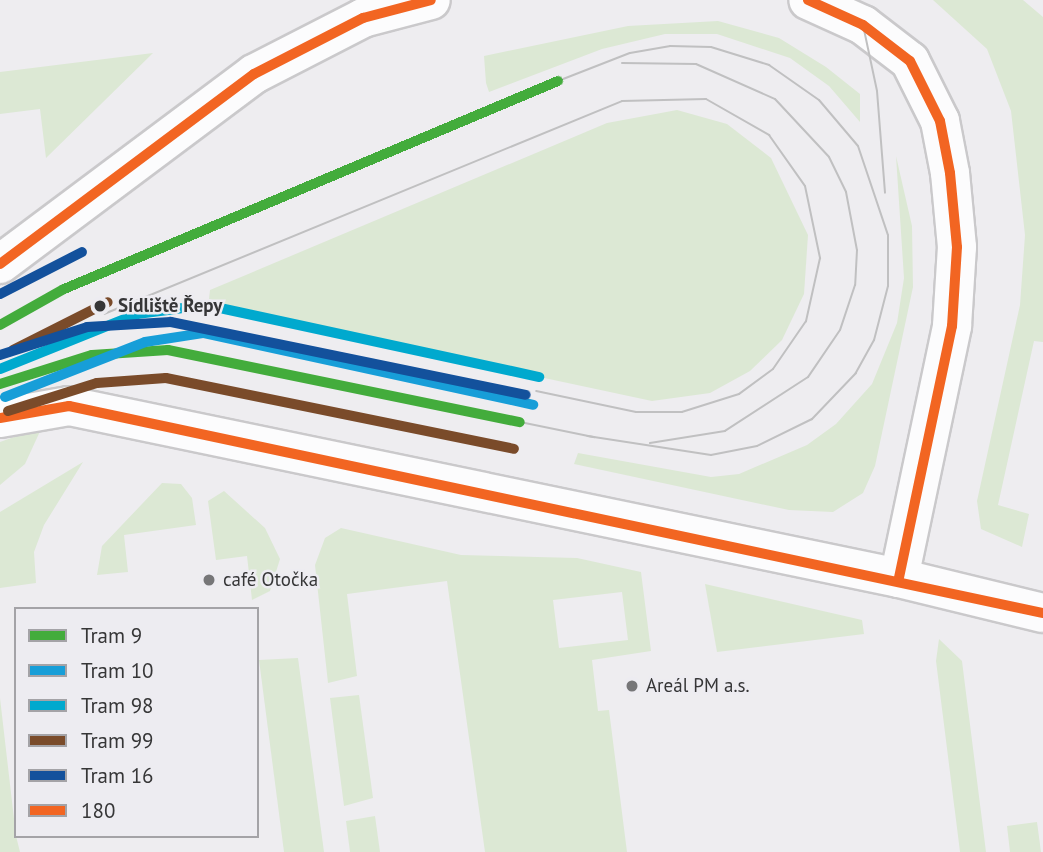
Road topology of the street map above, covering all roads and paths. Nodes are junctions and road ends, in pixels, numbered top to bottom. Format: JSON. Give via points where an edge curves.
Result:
{"nodes":[{"id":1,"x":431,"y":0,"type":"edge"},
{"id":2,"x":808,"y":0,"type":"edge"},
{"id":3,"x":0,"y":264,"type":"edge"},
{"id":4,"x":15,"y":413,"type":"edge"},
{"id":5,"x":899,"y":578,"type":"junction"},
{"id":6,"x":1043,"y":612,"type":"edge"}],
"edges":[{"from":1,"to":3,"type":"street","via":[[363,18],[254,74]]},
{"from":2,"to":5,"type":"street","via":[[863,25],[910,61],[940,121],[950,173],[957,247],[952,326]]},
{"from":4,"to":5,"type":"street","via":[[69,406]]},
{"from":5,"to":6,"type":"street"}]}
